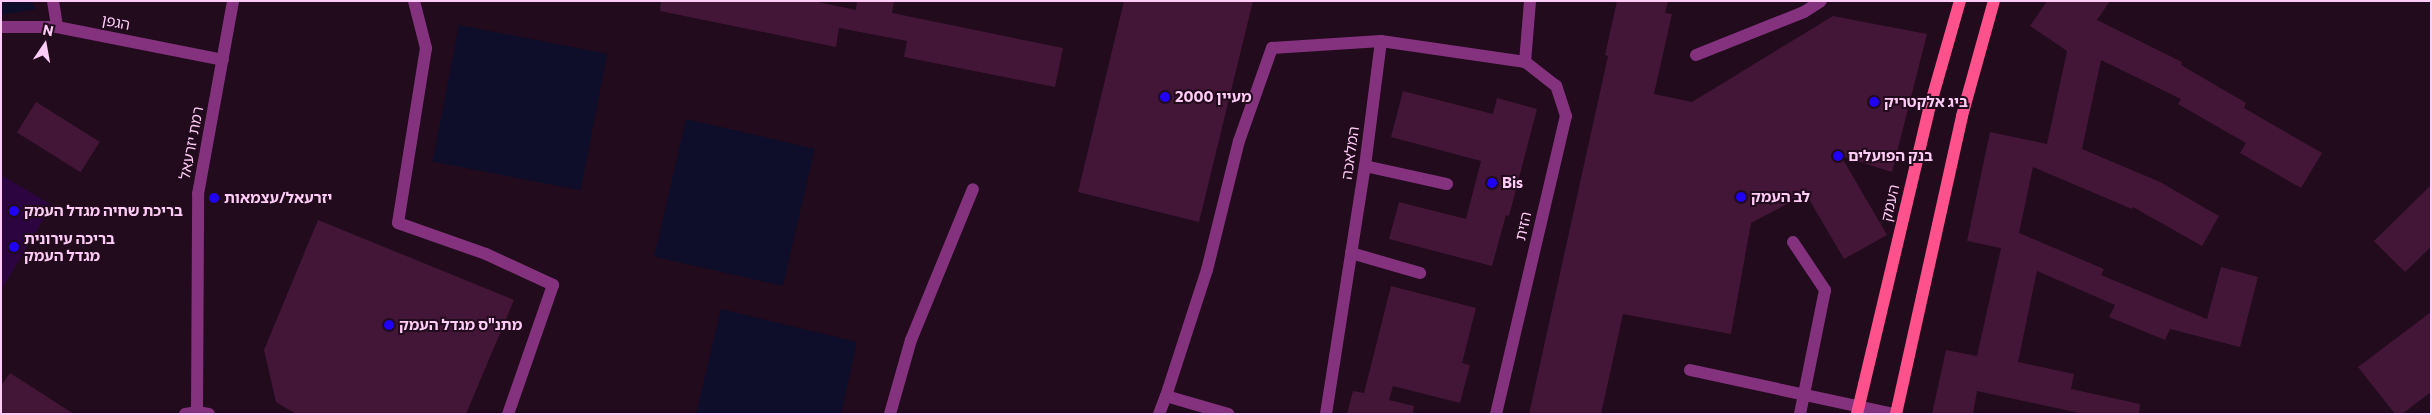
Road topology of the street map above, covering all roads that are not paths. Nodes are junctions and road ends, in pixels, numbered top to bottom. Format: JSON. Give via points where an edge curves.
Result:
{"nodes":[{"id":1,"x":53,"y":1,"type":"edge"},
{"id":2,"x":233,"y":1,"type":"edge"},
{"id":3,"x":414,"y":1,"type":"edge"},
{"id":4,"x":1530,"y":1,"type":"edge"},
{"id":5,"x":1821,"y":1,"type":"edge"},
{"id":6,"x":1960,"y":1,"type":"edge"},
{"id":7,"x":1994,"y":1,"type":"edge"},
{"id":8,"x":1,"y":27,"type":"edge"},
{"id":9,"x":57,"y":27,"type":"junction"},
{"id":10,"x":1381,"y":41,"type":"junction"},
{"id":11,"x":1696,"y":55,"type":"dead end"},
{"id":12,"x":223,"y":60,"type":"junction"},
{"id":13,"x":1525,"y":62,"type":"junction"},
{"id":14,"x":1365,"y":166,"type":"junction"},
{"id":15,"x":1447,"y":184,"type":"dead end"},
{"id":16,"x":973,"y":189,"type":"dead end"},
{"id":17,"x":1793,"y":242,"type":"dead end"},
{"id":18,"x":1351,"y":253,"type":"junction"},
{"id":19,"x":1420,"y":273,"type":"dead end"},
{"id":20,"x":1690,"y":370,"type":"dead end"},
{"id":21,"x":1805,"y":394,"type":"junction"},
{"id":22,"x":1166,"y":396,"type":"junction"},
{"id":23,"x":1858,"y":410,"type":"edge"},
{"id":24,"x":197,"y":413,"type":"edge"},
{"id":25,"x":508,"y":414,"type":"edge"},
{"id":26,"x":890,"y":414,"type":"edge"},
{"id":27,"x":1159,"y":414,"type":"edge"},
{"id":28,"x":1228,"y":414,"type":"edge"},
{"id":29,"x":1326,"y":414,"type":"edge"},
{"id":30,"x":1496,"y":414,"type":"edge"},
{"id":31,"x":1800,"y":414,"type":"edge"},
{"id":32,"x":1895,"y":414,"type":"edge"}],
"edges":[{"from":1,"to":9,"type":"street"},
{"from":2,"to":12,"type":"street","name":"רמת יזרעאל"},
{"from":3,"to":25,"type":"street","via":[[426,48],[398,223],[486,254],[553,286]]},
{"from":4,"to":13,"type":"street"},
{"from":5,"to":11,"type":"street","via":[[1804,12]]},
{"from":6,"to":23,"type":"main road","name":"העמק","via":[[1930,106]]},
{"from":7,"to":32,"type":"main road","via":[[1962,116]]},
{"from":8,"to":9,"type":"street","name":"הגפן"},
{"from":9,"to":12,"type":"street","name":"הגפן"},
{"from":10,"to":13,"type":"street"},
{"from":10,"to":14,"type":"street","name":"המלאכה"},
{"from":10,"to":22,"type":"street","via":[[1272,48],[1239,141],[1207,270]]},
{"from":12,"to":24,"type":"street","name":"רמת יזרעאל","via":[[198,194]]},
{"from":13,"to":30,"type":"street","name":"הזית","via":[[1556,86],[1566,116]]},
{"from":14,"to":15,"type":"street"},
{"from":14,"to":18,"type":"street","name":"המלאכה"},
{"from":16,"to":26,"type":"street","via":[[911,340]]},
{"from":17,"to":21,"type":"street","via":[[1825,290]]},
{"from":18,"to":19,"type":"street"},
{"from":18,"to":29,"type":"street","name":"המלאכה"},
{"from":20,"to":21,"type":"street"},
{"from":21,"to":23,"type":"street"},
{"from":21,"to":31,"type":"street"},
{"from":22,"to":27,"type":"street"},
{"from":22,"to":28,"type":"street"},
{"from":23,"to":32,"type":"street"}]}
